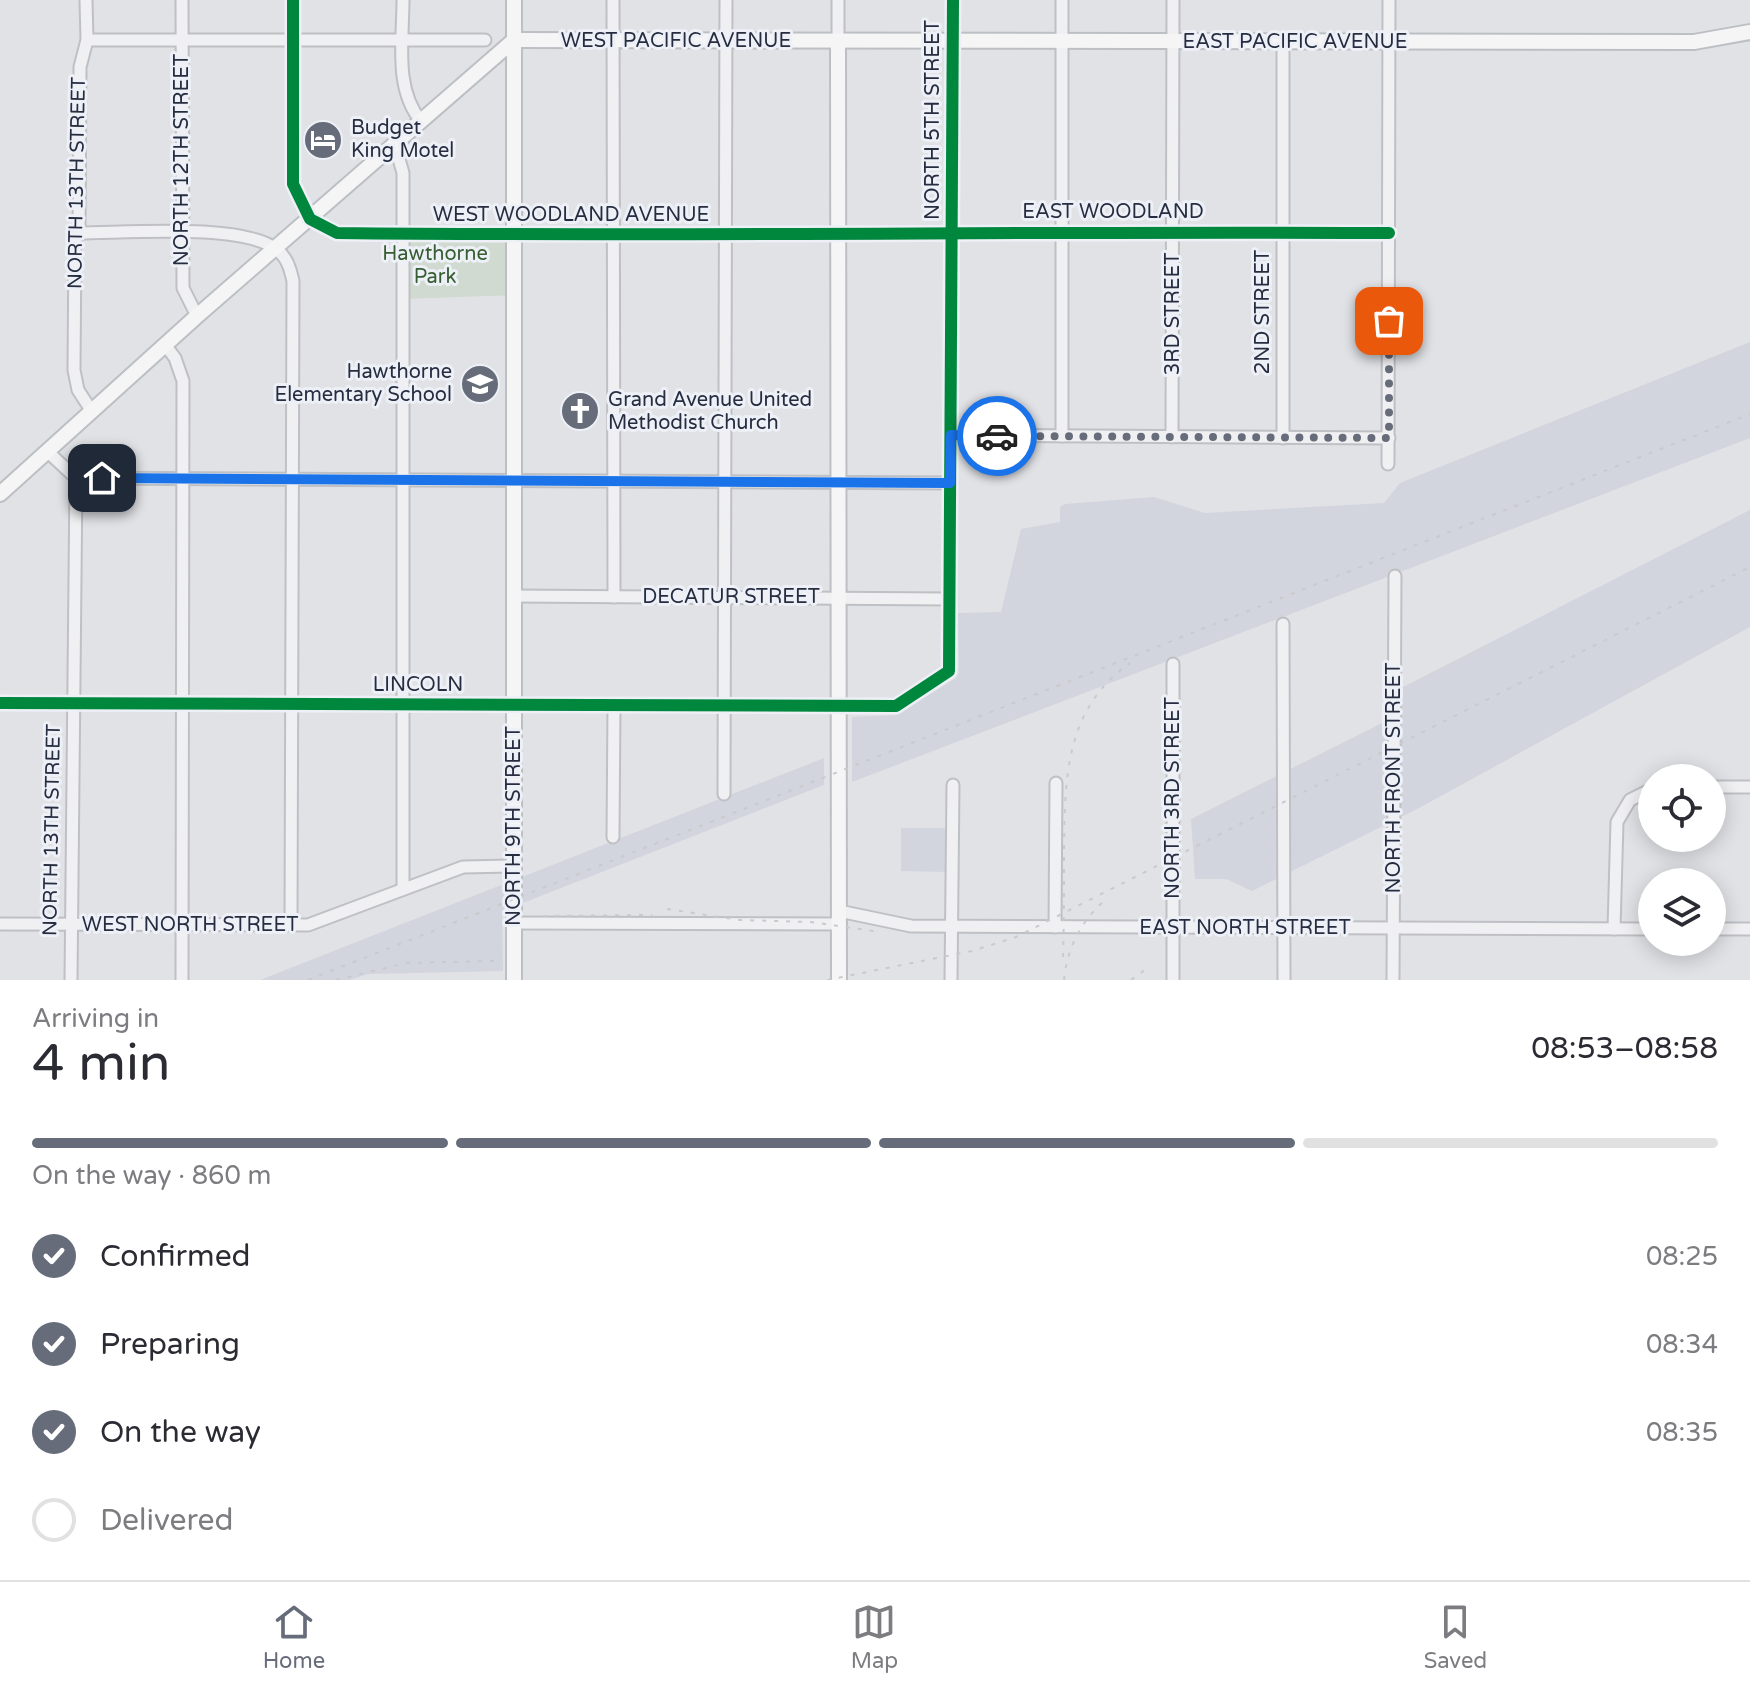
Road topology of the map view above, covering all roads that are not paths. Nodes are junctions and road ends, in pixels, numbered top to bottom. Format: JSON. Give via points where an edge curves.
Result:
{"nodes":[{"id":1,"x":86,"y":0,"type":"edge"},
{"id":2,"x":182,"y":0,"type":"edge"},
{"id":3,"x":293,"y":0,"type":"edge"},
{"id":4,"x":403,"y":0,"type":"edge"},
{"id":5,"x":514,"y":0,"type":"edge"},
{"id":6,"x":613,"y":0,"type":"edge"},
{"id":7,"x":726,"y":0,"type":"edge"},
{"id":8,"x":838,"y":0,"type":"edge"},
{"id":9,"x":953,"y":0,"type":"edge"},
{"id":10,"x":1062,"y":0,"type":"edge"},
{"id":11,"x":1173,"y":0,"type":"edge"},
{"id":12,"x":1389,"y":0,"type":"edge"},
{"id":13,"x":1750,"y":32,"type":"edge"},
{"id":14,"x":87,"y":40,"type":"junction"},
{"id":15,"x":182,"y":40,"type":"junction"},
{"id":16,"x":293,"y":40,"type":"junction"},
{"id":17,"x":403,"y":40,"type":"junction"},
{"id":18,"x":485,"y":40,"type":"dead end"},
{"id":19,"x":514,"y":40,"type":"junction"},
{"id":20,"x":613,"y":41,"type":"junction"},
{"id":21,"x":726,"y":41,"type":"junction"},
{"id":22,"x":838,"y":41,"type":"junction"},
{"id":23,"x":954,"y":41,"type":"junction"},
{"id":24,"x":1062,"y":41,"type":"junction"},
{"id":25,"x":1173,"y":42,"type":"junction"},
{"id":26,"x":1283,"y":42,"type":"junction"},
{"id":27,"x":1388,"y":43,"type":"junction"},
{"id":28,"x":421,"y":121,"type":"junction"},
{"id":29,"x":395,"y":145,"type":"junction"},
{"id":30,"x":310,"y":219,"type":"junction"},
{"id":31,"x":1061,"y":231,"type":"junction"},
{"id":32,"x":1173,"y":232,"type":"junction"},
{"id":33,"x":79,"y":233,"type":"junction"},
{"id":34,"x":182,"y":233,"type":"junction"},
{"id":35,"x":1283,"y":233,"type":"junction"},
{"id":36,"x":1389,"y":233,"type":"junction"},
{"id":37,"x":403,"y":234,"type":"junction"},
{"id":38,"x":952,"y":234,"type":"junction"},
{"id":39,"x":836,"y":235,"type":"junction"},
{"id":40,"x":515,"y":236,"type":"junction"},
{"id":41,"x":614,"y":236,"type":"junction"},
{"id":42,"x":725,"y":236,"type":"junction"},
{"id":43,"x":277,"y":249,"type":"junction"},
{"id":44,"x":197,"y":316,"type":"junction"},
{"id":45,"x":166,"y":346,"type":"junction"},
{"id":46,"x":91,"y":410,"type":"junction"},
{"id":47,"x":951,"y":435,"type":"junction"},
{"id":48,"x":1062,"y":436,"type":"junction"},
{"id":49,"x":1172,"y":437,"type":"junction"},
{"id":50,"x":1283,"y":438,"type":"junction"},
{"id":51,"x":1389,"y":438,"type":"junction"},
{"id":52,"x":48,"y":452,"type":"junction"},
{"id":53,"x":1388,"y":464,"type":"dead end"},
{"id":54,"x":76,"y":478,"type":"junction"},
{"id":55,"x":181,"y":478,"type":"junction"},
{"id":56,"x":292,"y":479,"type":"junction"},
{"id":57,"x":403,"y":479,"type":"junction"},
{"id":58,"x":513,"y":480,"type":"junction"},
{"id":59,"x":614,"y":480,"type":"junction"},
{"id":60,"x":725,"y":481,"type":"junction"},
{"id":61,"x":837,"y":482,"type":"junction"},
{"id":62,"x":950,"y":483,"type":"junction"},
{"id":63,"x":0,"y":494,"type":"edge"},
{"id":64,"x":1395,"y":576,"type":"dead end"},
{"id":65,"x":513,"y":596,"type":"junction"},
{"id":66,"x":614,"y":597,"type":"junction"},
{"id":67,"x":724,"y":597,"type":"junction"},
{"id":68,"x":837,"y":598,"type":"junction"},
{"id":69,"x":950,"y":599,"type":"junction"},
{"id":70,"x":1283,"y":624,"type":"dead end"},
{"id":71,"x":1173,"y":664,"type":"dead end"},
{"id":72,"x":949,"y":671,"type":"joint"},
{"id":73,"x":0,"y":703,"type":"edge"},
{"id":74,"x":74,"y":704,"type":"junction"},
{"id":75,"x":180,"y":704,"type":"junction"},
{"id":76,"x":291,"y":705,"type":"junction"},
{"id":77,"x":402,"y":705,"type":"junction"},
{"id":78,"x":514,"y":706,"type":"junction"},
{"id":79,"x":614,"y":706,"type":"junction"},
{"id":80,"x":724,"y":707,"type":"junction"},
{"id":81,"x":836,"y":707,"type":"junction"},
{"id":82,"x":1056,"y":783,"type":"dead end"},
{"id":83,"x":953,"y":785,"type":"dead end"},
{"id":84,"x":1726,"y":787,"type":"edge"},
{"id":85,"x":1750,"y":787,"type":"edge"},
{"id":86,"x":724,"y":794,"type":"dead end"},
{"id":87,"x":1638,"y":796,"type":"edge"},
{"id":88,"x":613,"y":837,"type":"dead end"},
{"id":89,"x":513,"y":866,"type":"junction"},
{"id":90,"x":403,"y":889,"type":"junction"},
{"id":91,"x":839,"y":918,"type":"junction"},
{"id":92,"x":515,"y":923,"type":"junction"},
{"id":93,"x":0,"y":924,"type":"edge"},
{"id":94,"x":291,"y":924,"type":"junction"},
{"id":95,"x":70,"y":925,"type":"junction"},
{"id":96,"x":182,"y":925,"type":"junction"},
{"id":97,"x":952,"y":927,"type":"junction"},
{"id":98,"x":1055,"y":927,"type":"junction"},
{"id":99,"x":1173,"y":928,"type":"junction"},
{"id":100,"x":1284,"y":928,"type":"junction"},
{"id":101,"x":1614,"y":929,"type":"junction"},
{"id":102,"x":1638,"y":929,"type":"edge"},
{"id":103,"x":1726,"y":929,"type":"edge"},
{"id":104,"x":1750,"y":929,"type":"edge"},
{"id":105,"x":1393,"y":930,"type":"junction"},
{"id":106,"x":71,"y":980,"type":"edge"},
{"id":107,"x":182,"y":980,"type":"edge"},
{"id":108,"x":514,"y":980,"type":"edge"},
{"id":109,"x":839,"y":980,"type":"edge"},
{"id":110,"x":951,"y":980,"type":"edge"},
{"id":111,"x":1173,"y":980,"type":"edge"},
{"id":112,"x":1284,"y":980,"type":"edge"},
{"id":113,"x":1393,"y":980,"type":"edge"}],
"edges":[{"from":1,"to":14,"type":"street","name":"NORTH 13TH STREET"},
{"from":2,"to":15,"type":"street","name":"NORTH 12TH STREET"},
{"from":3,"to":16,"type":"street"},
{"from":4,"to":17,"type":"street"},
{"from":5,"to":19,"type":"main road","name":"NORTH 9TH STREET"},
{"from":6,"to":20,"type":"street"},
{"from":7,"to":21,"type":"street"},
{"from":8,"to":22,"type":"street"},
{"from":9,"to":23,"type":"street","name":"NORTH 5TH STREET"},
{"from":10,"to":24,"type":"street"},
{"from":11,"to":25,"type":"street","name":"3RD STREET"},
{"from":12,"to":27,"type":"street"},
{"from":13,"to":27,"type":"main road","name":"EAST PACIFIC AVENUE","via":[[1694,42]]},
{"from":14,"to":15,"type":"street"},
{"from":14,"to":33,"type":"street","name":"NORTH 13TH STREET","via":[[80,67]]},
{"from":15,"to":16,"type":"street"},
{"from":15,"to":34,"type":"street","name":"NORTH 12TH STREET"},
{"from":16,"to":17,"type":"street"},
{"from":16,"to":30,"type":"street","via":[[293,184]]},
{"from":17,"to":18,"type":"street"},
{"from":17,"to":28,"type":"street","via":[[404,92]]},
{"from":19,"to":20,"type":"main road","name":"WEST PACIFIC AVENUE"},
{"from":19,"to":28,"type":"main road"},
{"from":19,"to":40,"type":"main road","name":"NORTH 9TH STREET"},
{"from":20,"to":21,"type":"main road","name":"WEST PACIFIC AVENUE"},
{"from":20,"to":41,"type":"street"},
{"from":21,"to":22,"type":"main road","name":"WEST PACIFIC AVENUE"},
{"from":21,"to":42,"type":"street"},
{"from":22,"to":23,"type":"main road","name":"EAST PACIFIC AVENUE"},
{"from":22,"to":39,"type":"main road"},
{"from":23,"to":24,"type":"main road","name":"EAST PACIFIC AVENUE"},
{"from":23,"to":38,"type":"street","name":"NORTH 5TH STREET"},
{"from":24,"to":25,"type":"main road","name":"EAST PACIFIC AVENUE"},
{"from":24,"to":31,"type":"street"},
{"from":25,"to":26,"type":"main road","name":"EAST PACIFIC AVENUE"},
{"from":25,"to":32,"type":"street","name":"3RD STREET"},
{"from":26,"to":27,"type":"main road","name":"EAST PACIFIC AVENUE"},
{"from":26,"to":35,"type":"street","name":"2ND STREET"},
{"from":27,"to":36,"type":"street"},
{"from":28,"to":29,"type":"main road"},
{"from":29,"to":30,"type":"main road"},
{"from":29,"to":37,"type":"street","via":[[403,173]]},
{"from":30,"to":37,"type":"street","name":"WEST WOODLAND AVENUE","via":[[337,233]]},
{"from":30,"to":43,"type":"main road"},
{"from":31,"to":32,"type":"street","name":"EAST WOODLAND"},
{"from":31,"to":38,"type":"street","name":"EAST WOODLAND"},
{"from":31,"to":48,"type":"street"},
{"from":32,"to":35,"type":"street","name":"EAST WOODLAND"},
{"from":32,"to":49,"type":"street","name":"3RD STREET"},
{"from":33,"to":34,"type":"street"},
{"from":33,"to":46,"type":"street","name":"NORTH 13TH STREET","via":[[74,370],[78,390]]},
{"from":34,"to":43,"type":"street","via":[[249,235]]},
{"from":34,"to":44,"type":"street","name":"NORTH 12TH STREET","via":[[183,288]]},
{"from":35,"to":36,"type":"street","name":"EAST WOODLAND"},
{"from":35,"to":50,"type":"street","name":"2ND STREET"},
{"from":36,"to":51,"type":"street"},
{"from":37,"to":40,"type":"street","name":"WEST WOODLAND AVENUE"},
{"from":37,"to":57,"type":"street"},
{"from":38,"to":39,"type":"street","name":"EAST WOODLAND"},
{"from":38,"to":47,"type":"street","name":"NORTH 5TH STREET"},
{"from":39,"to":42,"type":"street","name":"WEST WOODLAND AVENUE"},
{"from":39,"to":61,"type":"main road"},
{"from":40,"to":41,"type":"street","name":"WEST WOODLAND AVENUE"},
{"from":40,"to":58,"type":"main road","name":"NORTH 9TH STREET"},
{"from":41,"to":42,"type":"street","name":"WEST WOODLAND AVENUE"},
{"from":41,"to":59,"type":"street"},
{"from":42,"to":60,"type":"street"},
{"from":43,"to":44,"type":"main road"},
{"from":43,"to":56,"type":"street","via":[[287,260],[293,281]]},
{"from":44,"to":45,"type":"main road"},
{"from":45,"to":46,"type":"main road"},
{"from":45,"to":55,"type":"street","via":[[183,381]]},
{"from":46,"to":52,"type":"main road"},
{"from":47,"to":48,"type":"street"},
{"from":47,"to":62,"type":"street","name":"NORTH 5TH STREET"},
{"from":48,"to":49,"type":"street"},
{"from":49,"to":50,"type":"street"},
{"from":50,"to":51,"type":"street"},
{"from":51,"to":53,"type":"street"},
{"from":52,"to":54,"type":"street"},
{"from":52,"to":63,"type":"main road"},
{"from":54,"to":55,"type":"street"},
{"from":54,"to":74,"type":"street","name":"NORTH 13TH STREET"},
{"from":55,"to":56,"type":"street"},
{"from":55,"to":75,"type":"street"},
{"from":56,"to":57,"type":"street"},
{"from":56,"to":76,"type":"street"},
{"from":57,"to":58,"type":"street"},
{"from":57,"to":77,"type":"street"},
{"from":58,"to":59,"type":"street"},
{"from":58,"to":65,"type":"main road","name":"NORTH 9TH STREET"},
{"from":59,"to":60,"type":"street"},
{"from":59,"to":66,"type":"street"},
{"from":60,"to":61,"type":"street"},
{"from":60,"to":67,"type":"street"},
{"from":61,"to":62,"type":"street"},
{"from":61,"to":68,"type":"main road"},
{"from":62,"to":69,"type":"street","name":"NORTH 5TH STREET"},
{"from":64,"to":105,"type":"street","name":"NORTH FRONT STREET"},
{"from":65,"to":66,"type":"street","name":"DECATUR STREET"},
{"from":65,"to":78,"type":"main road","name":"NORTH 9TH STREET"},
{"from":66,"to":67,"type":"street","name":"DECATUR STREET"},
{"from":67,"to":68,"type":"street","name":"DECATUR STREET"},
{"from":67,"to":80,"type":"street"},
{"from":68,"to":69,"type":"street","name":"DECATUR STREET"},
{"from":68,"to":81,"type":"main road"},
{"from":69,"to":72,"type":"street","name":"NORTH 5TH STREET"},
{"from":70,"to":100,"type":"street"},
{"from":71,"to":99,"type":"street","name":"NORTH 3RD STREET"},
{"from":72,"to":81,"type":"street","name":"LINCOLN","via":[[901,705]]},
{"from":73,"to":74,"type":"street","name":"LINCOLN"},
{"from":74,"to":75,"type":"street","name":"LINCOLN"},
{"from":74,"to":95,"type":"street","name":"NORTH 13TH STREET"},
{"from":75,"to":76,"type":"street","name":"LINCOLN"},
{"from":75,"to":96,"type":"street"},
{"from":76,"to":77,"type":"street","name":"LINCOLN"},
{"from":76,"to":94,"type":"street"},
{"from":77,"to":78,"type":"street","name":"LINCOLN"},
{"from":77,"to":90,"type":"street"},
{"from":78,"to":79,"type":"street","name":"LINCOLN"},
{"from":78,"to":89,"type":"main road","name":"NORTH 9TH STREET"},
{"from":79,"to":80,"type":"street","name":"LINCOLN"},
{"from":79,"to":88,"type":"street"},
{"from":80,"to":81,"type":"street","name":"LINCOLN"},
{"from":80,"to":86,"type":"street"},
{"from":81,"to":91,"type":"main road"},
{"from":82,"to":98,"type":"street"},
{"from":83,"to":97,"type":"street"},
{"from":84,"to":85,"type":"street"},
{"from":87,"to":101,"type":"street","via":[[1617,822]]},
{"from":89,"to":90,"type":"street","name":"WEST NORTH STREET","via":[[463,867]]},
{"from":89,"to":92,"type":"main road","name":"NORTH 9TH STREET"},
{"from":90,"to":94,"type":"street","name":"WEST NORTH STREET","via":[[308,925]]},
{"from":91,"to":92,"type":"street"},
{"from":91,"to":97,"type":"street","name":"EAST NORTH STREET"},
{"from":91,"to":109,"type":"main road"},
{"from":92,"to":108,"type":"main road","name":"NORTH 9TH STREET"},
{"from":93,"to":95,"type":"street","name":"WEST NORTH STREET"},
{"from":94,"to":96,"type":"street","name":"WEST NORTH STREET"},
{"from":95,"to":96,"type":"street","name":"WEST NORTH STREET"},
{"from":95,"to":106,"type":"street","name":"NORTH 13TH STREET"},
{"from":96,"to":107,"type":"street"},
{"from":97,"to":98,"type":"street","name":"EAST NORTH STREET"},
{"from":97,"to":110,"type":"street"},
{"from":98,"to":99,"type":"street","name":"EAST NORTH STREET"},
{"from":99,"to":100,"type":"street","name":"EAST NORTH STREET"},
{"from":99,"to":111,"type":"street","name":"NORTH 3RD STREET"},
{"from":100,"to":105,"type":"street","name":"EAST NORTH STREET"},
{"from":100,"to":112,"type":"street"},
{"from":101,"to":102,"type":"street","name":"EAST NORTH STREET"},
{"from":101,"to":105,"type":"street","name":"EAST NORTH STREET"},
{"from":103,"to":104,"type":"street"},
{"from":105,"to":113,"type":"street","name":"NORTH FRONT STREET"}]}
